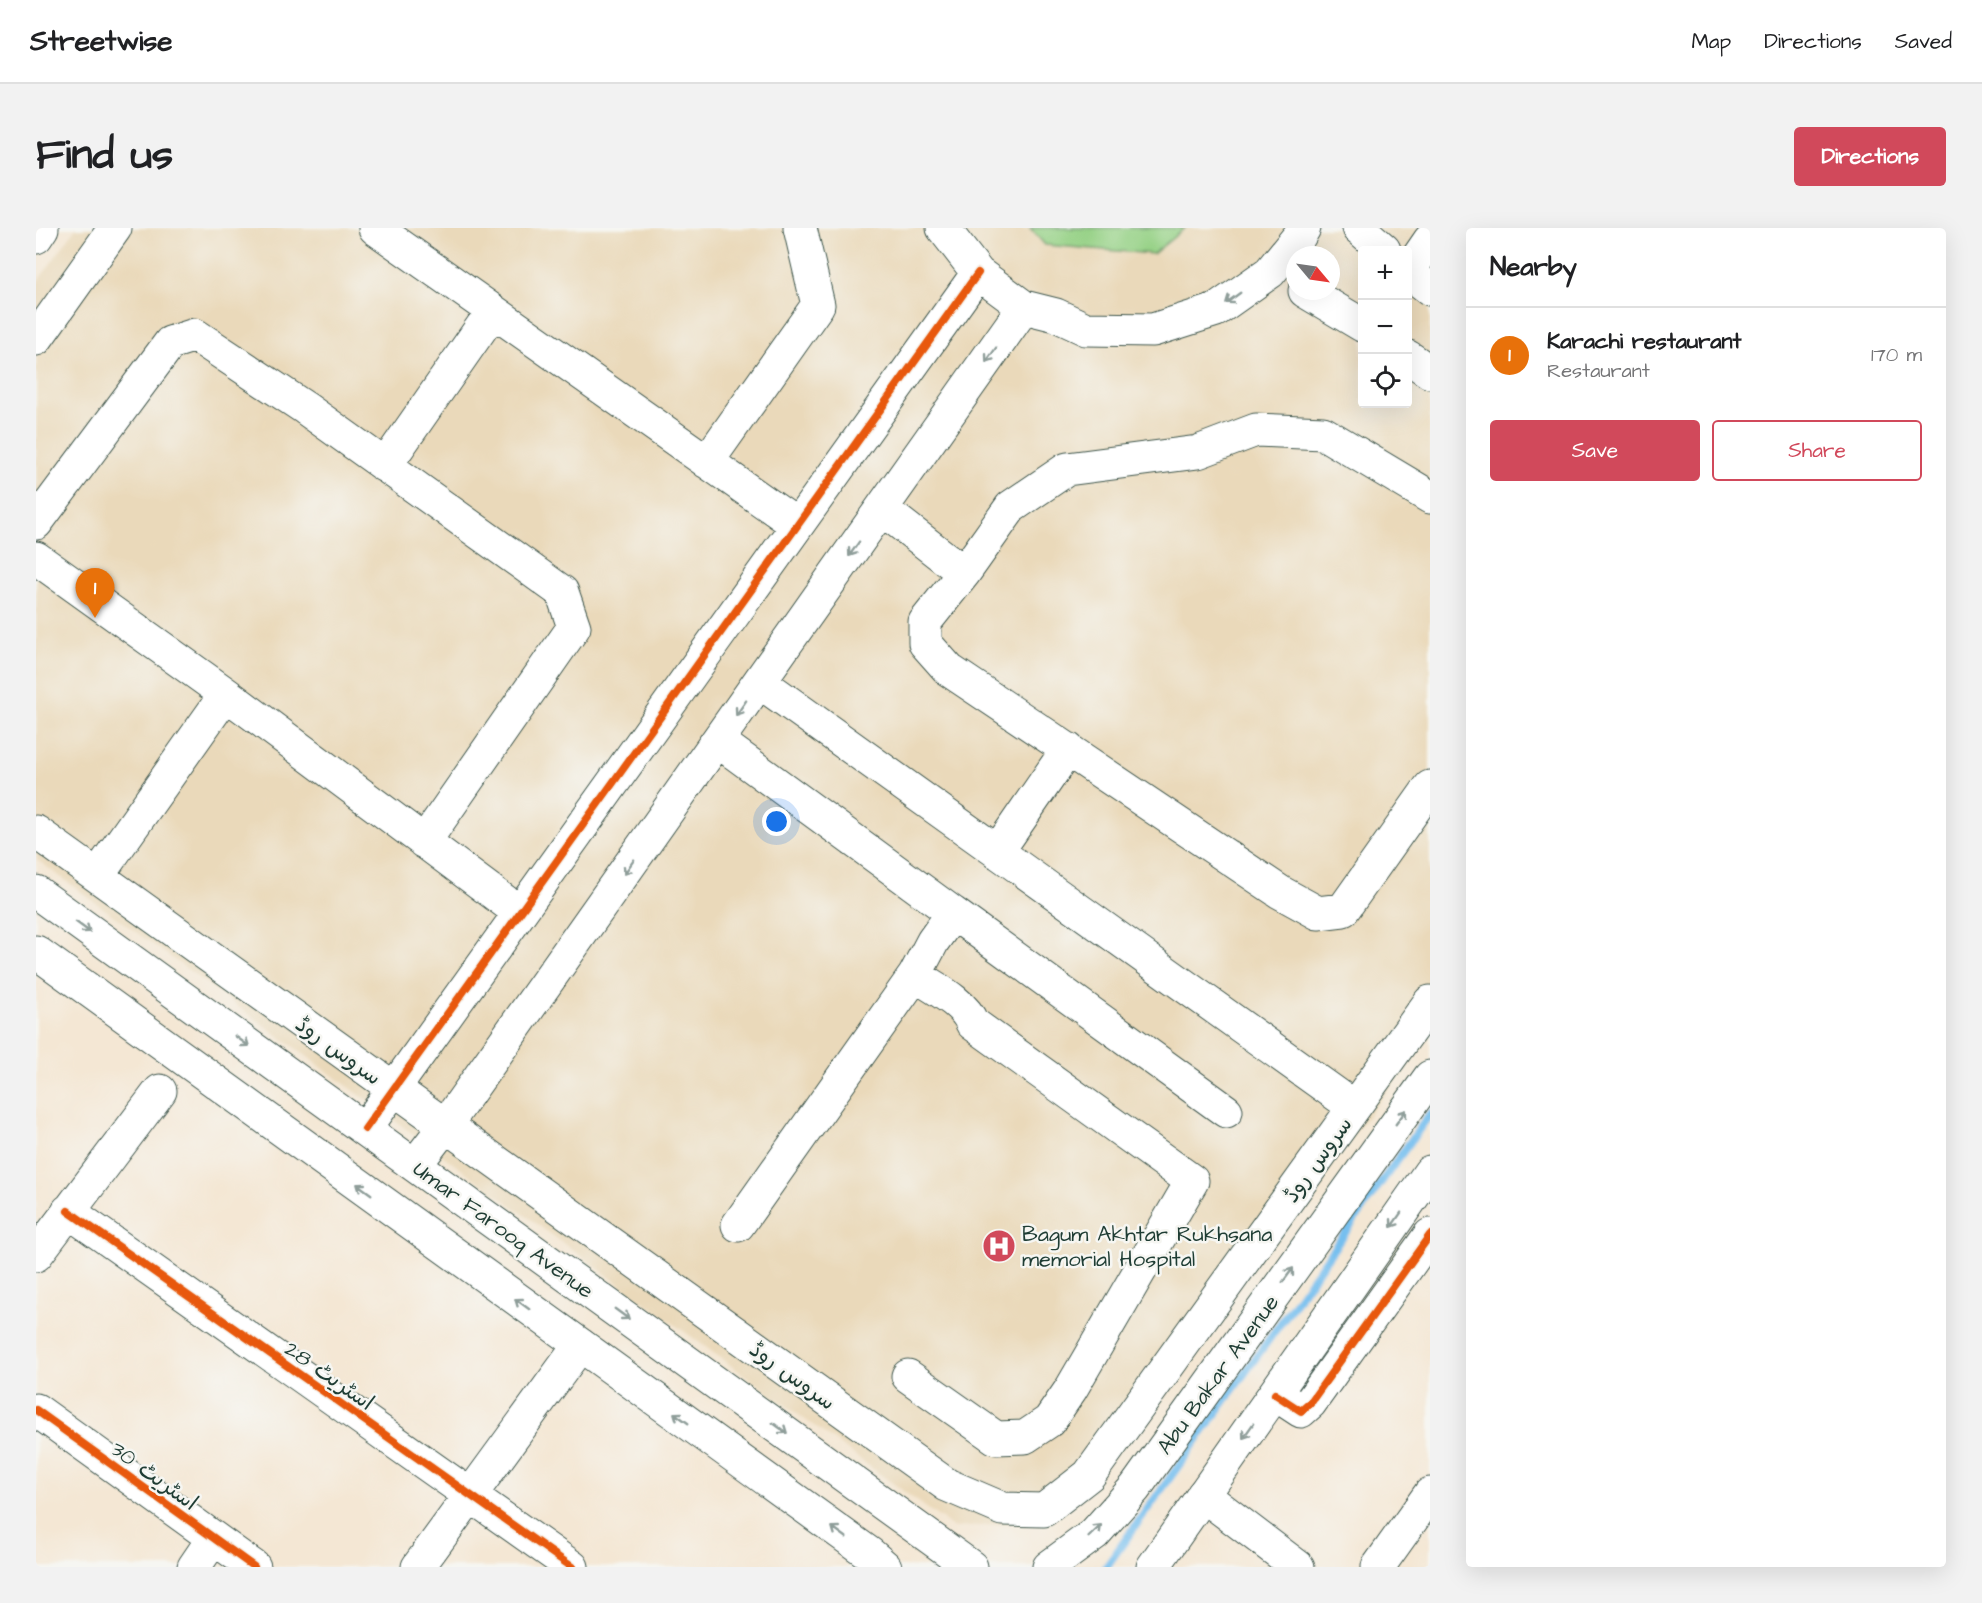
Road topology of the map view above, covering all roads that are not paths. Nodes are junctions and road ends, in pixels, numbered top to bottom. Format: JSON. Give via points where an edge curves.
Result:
{"nodes":[{"id":1,"x":42,"y":228,"type":"edge"},
{"id":2,"x":115,"y":228,"type":"edge"},
{"id":3,"x":375,"y":228,"type":"edge"},
{"id":4,"x":800,"y":228,"type":"edge"},
{"id":5,"x":943,"y":228,"type":"edge"},
{"id":6,"x":1304,"y":228,"type":"edge"},
{"id":7,"x":1359,"y":228,"type":"edge"},
{"id":8,"x":36,"y":237,"type":"edge"},
{"id":9,"x":1430,"y":240,"type":"edge"},
{"id":10,"x":1379,"y":246,"type":"edge"},
{"id":11,"x":1412,"y":266,"type":"edge"},
{"id":12,"x":978,"y":273,"type":"junction"},
{"id":13,"x":1412,"y":275,"type":"edge"},
{"id":14,"x":1283,"y":279,"type":"edge"},
{"id":15,"x":1430,"y":289,"type":"edge"},
{"id":16,"x":1320,"y":300,"type":"edge"},
{"id":17,"x":1024,"y":307,"type":"junction"},
{"id":18,"x":493,"y":311,"type":"junction"},
{"id":19,"x":1358,"y":323,"type":"edge"},
{"id":20,"x":36,"y":339,"type":"edge"},
{"id":21,"x":1412,"y":360,"type":"edge"},
{"id":22,"x":1430,"y":372,"type":"edge"},
{"id":23,"x":707,"y":462,"type":"junction"},
{"id":24,"x":385,"y":466,"type":"junction"},
{"id":25,"x":1430,"y":497,"type":"edge"},
{"id":26,"x":882,"y":509,"type":"junction"},
{"id":27,"x":36,"y":524,"type":"edge"},
{"id":28,"x":798,"y":525,"type":"junction"},
{"id":29,"x":36,"y":558,"type":"edge"},
{"id":30,"x":963,"y":573,"type":"junction"},
{"id":31,"x":760,"y":682,"type":"junction"},
{"id":32,"x":226,"y":694,"type":"junction"},
{"id":33,"x":718,"y":741,"type":"junction"},
{"id":34,"x":1068,"y":749,"type":"junction"},
{"id":35,"x":1430,"y":787,"type":"edge"},
{"id":36,"x":36,"y":832,"type":"edge"},
{"id":37,"x":424,"y":842,"type":"junction"},
{"id":38,"x":997,"y":852,"type":"junction"},
{"id":39,"x":98,"y":875,"type":"junction"},
{"id":40,"x":36,"y":892,"type":"edge"},
{"id":41,"x":519,"y":912,"type":"junction"},
{"id":42,"x":953,"y":913,"type":"junction"},
{"id":43,"x":36,"y":952,"type":"edge"},
{"id":44,"x":915,"y":975,"type":"junction"},
{"id":45,"x":1430,"y":1002,"type":"edge"},
{"id":46,"x":1430,"y":1077,"type":"edge"},
{"id":47,"x":393,"y":1088,"type":"junction"},
{"id":48,"x":160,"y":1091,"type":"dead end"},
{"id":49,"x":1354,"y":1107,"type":"junction"},
{"id":50,"x":1226,"y":1111,"type":"dead end"},
{"id":51,"x":445,"y":1126,"type":"junction"},
{"id":52,"x":365,"y":1129,"type":"junction"},
{"id":53,"x":415,"y":1165,"type":"junction"},
{"id":54,"x":1430,"y":1172,"type":"edge"},
{"id":55,"x":68,"y":1211,"type":"junction"},
{"id":56,"x":738,"y":1225,"type":"dead end"},
{"id":57,"x":1430,"y":1236,"type":"edge"},
{"id":58,"x":36,"y":1255,"type":"edge"},
{"id":59,"x":580,"y":1346,"type":"junction"},
{"id":60,"x":908,"y":1376,"type":"dead end"},
{"id":61,"x":1275,"y":1394,"type":"junction"},
{"id":62,"x":36,"y":1410,"type":"edge"},
{"id":63,"x":1430,"y":1494,"type":"edge"},
{"id":64,"x":469,"y":1495,"type":"junction"},
{"id":65,"x":1203,"y":1495,"type":"junction"},
{"id":66,"x":213,"y":1539,"type":"junction"},
{"id":67,"x":1282,"y":1562,"type":"edge"},
{"id":68,"x":872,"y":1563,"type":"edge"},
{"id":69,"x":194,"y":1567,"type":"edge"},
{"id":70,"x":254,"y":1567,"type":"edge"},
{"id":71,"x":418,"y":1567,"type":"edge"},
{"id":72,"x":572,"y":1567,"type":"edge"},
{"id":73,"x":971,"y":1567,"type":"edge"},
{"id":74,"x":1048,"y":1567,"type":"edge"},
{"id":75,"x":1153,"y":1567,"type":"edge"},
{"id":76,"x":1378,"y":1567,"type":"edge"}],
"edges":[{"from":1,"to":8,"type":"street"},
{"from":2,"to":20,"type":"street"},
{"from":3,"to":18,"type":"street"},
{"from":4,"to":23,"type":"street","via":[[818,305]]},
{"from":5,"to":12,"type":"street"},
{"from":6,"to":14,"type":"street"},
{"from":7,"to":10,"type":"street"},
{"from":9,"to":11,"type":"street"},
{"from":12,"to":17,"type":"street"},
{"from":12,"to":28,"type":"street"},
{"from":13,"to":15,"type":"street"},
{"from":14,"to":17,"type":"street","one_way":true,"via":[[1216,310],[1153,330],[1086,329],[1056,315]]},
{"from":16,"to":19,"type":"street"},
{"from":17,"to":26,"type":"street","one_way":true},
{"from":18,"to":23,"type":"street"},
{"from":18,"to":24,"type":"street"},
{"from":21,"to":22,"type":"street"},
{"from":23,"to":28,"type":"street"},
{"from":24,"to":27,"type":"street","via":[[195,335],[170,343]]},
{"from":24,"to":37,"type":"street","via":[[562,592],[574,627]]},
{"from":25,"to":30,"type":"street","via":[[1323,433],[1256,430],[1198,452],[1067,469],[1011,507]]},
{"from":26,"to":30,"type":"street"},
{"from":26,"to":31,"type":"street","one_way":true},
{"from":28,"to":41,"type":"street"},
{"from":29,"to":32,"type":"street"},
{"from":30,"to":34,"type":"street","via":[[925,622],[925,643],[949,670]]},
{"from":31,"to":33,"type":"street","one_way":true},
{"from":31,"to":38,"type":"street"},
{"from":32,"to":37,"type":"street"},
{"from":32,"to":39,"type":"street"},
{"from":33,"to":42,"type":"street"},
{"from":33,"to":51,"type":"street","one_way":true},
{"from":34,"to":35,"type":"street","via":[[1280,892],[1318,913],[1343,910]]},
{"from":34,"to":38,"type":"street"},
{"from":36,"to":39,"type":"street","name":"سروس روڈ"},
{"from":37,"to":41,"type":"street"},
{"from":38,"to":49,"type":"street"},
{"from":39,"to":47,"type":"street","name":"سروس روڈ"},
{"from":40,"to":52,"type":"street","name":"Umar Farooq Avenue","one_way":true},
{"from":41,"to":47,"type":"street"},
{"from":42,"to":44,"type":"street"},
{"from":42,"to":50,"type":"street"},
{"from":59,"to":43,"type":"street","one_way":true},
{"from":44,"to":56,"type":"street"},
{"from":44,"to":60,"type":"street","via":[[961,1006],[972,1023],[1192,1181],[1049,1421],[1025,1437],[996,1438]]},
{"from":45,"to":49,"type":"street","name":"سروس روڈ"},
{"from":74,"to":46,"type":"street","name":"Abu Bakar Avenue","one_way":true,"via":[[1094,1534],[1135,1488]]},
{"from":47,"to":51,"type":"street","name":"سروس روڈ"},
{"from":47,"to":52,"type":"street"},
{"from":48,"to":55,"type":"street"},
{"from":49,"to":51,"type":"street","name":"سروس روڈ","via":[[1089,1475],[1044,1510],[1004,1509],[947,1485]]},
{"from":51,"to":53,"type":"street"},
{"from":52,"to":53,"type":"street","name":"Umar Farooq Avenue"},
{"from":53,"to":73,"type":"street","name":"Umar Farooq Avenue","one_way":true},
{"from":54,"to":61,"type":"street","one_way":true},
{"from":55,"to":58,"type":"street"},
{"from":55,"to":64,"type":"street","name":"اسٹریٹ 28"},
{"from":57,"to":61,"type":"street","via":[[1310,1403],[1301,1411]]},
{"from":59,"to":64,"type":"street"},
{"from":68,"to":59,"type":"street","one_way":true},
{"from":61,"to":65,"type":"street","one_way":true},
{"from":62,"to":66,"type":"street","name":"اسٹریٹ 30"},
{"from":63,"to":76,"type":"street"},
{"from":64,"to":71,"type":"street"},
{"from":64,"to":72,"type":"street","name":"اسٹریٹ 28"},
{"from":65,"to":67,"type":"street"},
{"from":65,"to":75,"type":"street"},
{"from":66,"to":69,"type":"street"},
{"from":66,"to":70,"type":"street","name":"اسٹریٹ 30"}]}
